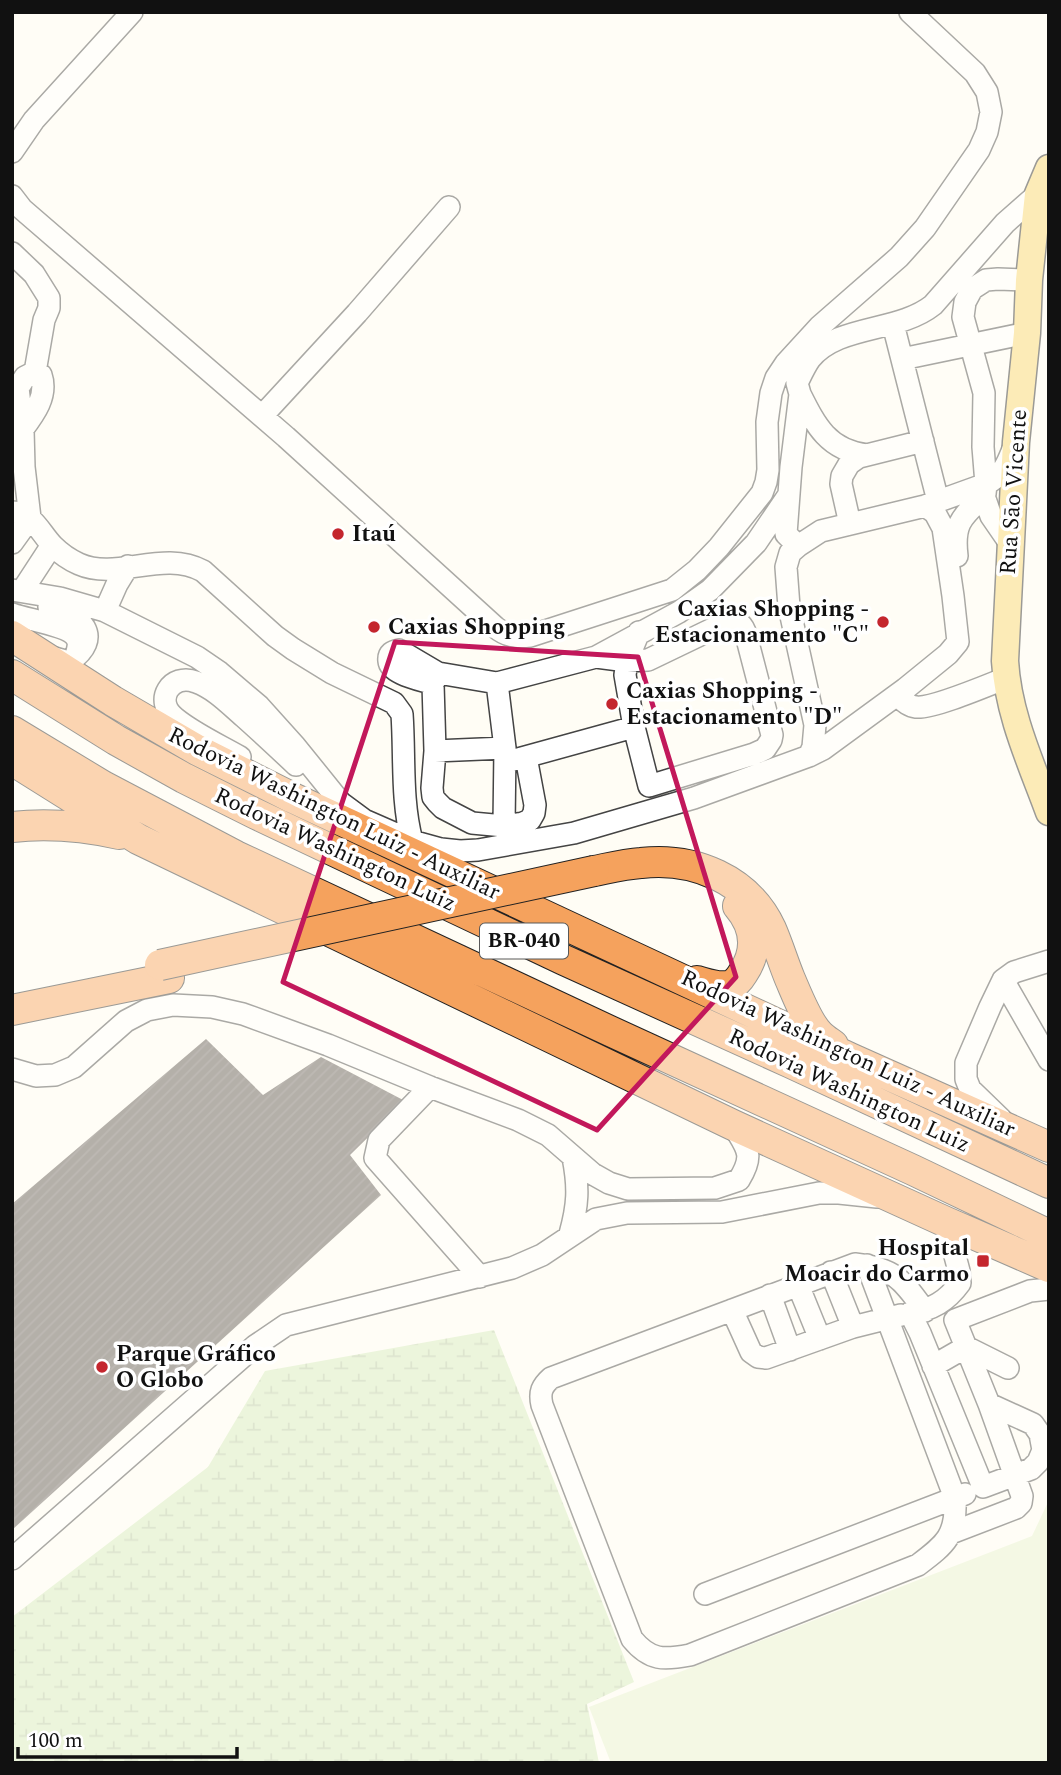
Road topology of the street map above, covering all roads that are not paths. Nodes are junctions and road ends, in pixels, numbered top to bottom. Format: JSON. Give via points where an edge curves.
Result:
{"nodes":[{"id":1,"x":132,"y":12,"type":"edge"},
{"id":2,"x":909,"y":12,"type":"edge"},
{"id":3,"x":12,"y":152,"type":"edge"},
{"id":4,"x":1049,"y":168,"type":"edge"},
{"id":5,"x":1038,"y":194,"type":"junction"},
{"id":6,"x":12,"y":196,"type":"edge"},
{"id":7,"x":449,"y":207,"type":"dead end"},
{"id":8,"x":1049,"y":222,"type":"edge"},
{"id":9,"x":12,"y":253,"type":"edge"},
{"id":10,"x":1029,"y":280,"type":"junction"},
{"id":11,"x":893,"y":324,"type":"junction"},
{"id":12,"x":1027,"y":333,"type":"junction"},
{"id":13,"x":970,"y":343,"type":"junction"},
{"id":14,"x":902,"y":359,"type":"junction"},
{"id":15,"x":35,"y":372,"type":"junction"},
{"id":16,"x":15,"y":386,"type":"edge"},
{"id":17,"x":800,"y":394,"type":"junction"},
{"id":18,"x":262,"y":416,"type":"junction"},
{"id":19,"x":18,"y":437,"type":"edge"},
{"id":20,"x":923,"y":441,"type":"junction"},
{"id":21,"x":1016,"y":442,"type":"junction"},
{"id":22,"x":867,"y":455,"type":"junction"},
{"id":23,"x":985,"y":490,"type":"junction"},
{"id":24,"x":788,"y":496,"type":"junction"},
{"id":25,"x":932,"y":503,"type":"junction"},
{"id":26,"x":21,"y":515,"type":"edge"},
{"id":27,"x":850,"y":524,"type":"junction"},
{"id":28,"x":760,"y":537,"type":"junction"},
{"id":29,"x":12,"y":542,"type":"edge"},
{"id":30,"x":791,"y":544,"type":"junction"},
{"id":31,"x":52,"y":545,"type":"junction"},
{"id":32,"x":1011,"y":545,"type":"junction"},
{"id":33,"x":953,"y":561,"type":"junction"},
{"id":34,"x":128,"y":566,"type":"junction"},
{"id":35,"x":12,"y":570,"type":"edge"},
{"id":36,"x":34,"y":573,"type":"junction"},
{"id":37,"x":15,"y":597,"type":"edge"},
{"id":38,"x":105,"y":611,"type":"junction"},
{"id":39,"x":12,"y":614,"type":"edge"},
{"id":40,"x":639,"y":632,"type":"junction"},
{"id":41,"x":19,"y":649,"type":"edge"},
{"id":42,"x":80,"y":652,"type":"junction"},
{"id":43,"x":596,"y":657,"type":"junction"},
{"id":44,"x":638,"y":660,"type":"junction"},
{"id":45,"x":12,"y":675,"type":"edge"},
{"id":46,"x":1006,"y":678,"type":"junction"},
{"id":47,"x":497,"y":683,"type":"junction"},
{"id":48,"x":897,"y":695,"type":"junction"},
{"id":49,"x":815,"y":725,"type":"junction"},
{"id":50,"x":634,"y":727,"type":"junction"},
{"id":51,"x":12,"y":731,"type":"edge"},
{"id":52,"x":841,"y":735,"type":"junction"},
{"id":53,"x":435,"y":751,"type":"junction"},
{"id":54,"x":505,"y":755,"type":"junction"},
{"id":55,"x":809,"y":756,"type":"junction"},
{"id":56,"x":526,"y":757,"type":"junction"},
{"id":57,"x":12,"y":760,"type":"edge"},
{"id":58,"x":331,"y":794,"type":"junction"},
{"id":59,"x":405,"y":800,"type":"junction"},
{"id":60,"x":1049,"y":812,"type":"edge"},
{"id":61,"x":504,"y":826,"type":"junction"},
{"id":62,"x":12,"y":827,"type":"edge"},
{"id":63,"x":373,"y":829,"type":"junction"},
{"id":64,"x":138,"y":839,"type":"junction"},
{"id":65,"x":412,"y":841,"type":"junction"},
{"id":66,"x":597,"y":875,"type":"junction"},
{"id":67,"x":1049,"y":961,"type":"edge"},
{"id":68,"x":165,"y":971,"type":"junction"},
{"id":69,"x":676,"y":975,"type":"junction"},
{"id":70,"x":1003,"y":980,"type":"junction"},
{"id":71,"x":12,"y":996,"type":"edge"},
{"id":72,"x":12,"y":1010,"type":"edge"},
{"id":73,"x":850,"y":1058,"type":"junction"},
{"id":74,"x":1049,"y":1060,"type":"edge"},
{"id":75,"x":12,"y":1069,"type":"edge"},
{"id":76,"x":430,"y":1087,"type":"junction"},
{"id":77,"x":733,"y":1125,"type":"junction"},
{"id":78,"x":1012,"y":1129,"type":"junction"},
{"id":79,"x":1049,"y":1147,"type":"edge"},
{"id":80,"x":573,"y":1157,"type":"junction"},
{"id":81,"x":1049,"y":1183,"type":"edge"},
{"id":82,"x":715,"y":1188,"type":"junction"},
{"id":83,"x":899,"y":1200,"type":"junction"},
{"id":84,"x":722,"y":1212,"type":"junction"},
{"id":85,"x":946,"y":1222,"type":"junction"},
{"id":86,"x":570,"y":1234,"type":"junction"},
{"id":87,"x":1049,"y":1235,"type":"edge"},
{"id":88,"x":1049,"y":1241,"type":"edge"},
{"id":89,"x":867,"y":1265,"type":"junction"},
{"id":90,"x":1049,"y":1267,"type":"edge"},
{"id":91,"x":831,"y":1272,"type":"junction"},
{"id":92,"x":480,"y":1277,"type":"junction"},
{"id":93,"x":960,"y":1283,"type":"junction"},
{"id":94,"x":798,"y":1285,"type":"junction"},
{"id":95,"x":1049,"y":1289,"type":"edge"},
{"id":96,"x":770,"y":1295,"type":"junction"},
{"id":97,"x":999,"y":1303,"type":"junction"},
{"id":98,"x":732,"y":1310,"type":"junction"},
{"id":99,"x":918,"y":1312,"type":"junction"},
{"id":100,"x":887,"y":1318,"type":"junction"},
{"id":101,"x":955,"y":1320,"type":"junction"},
{"id":102,"x":853,"y":1327,"type":"junction"},
{"id":103,"x":920,"y":1333,"type":"junction"},
{"id":104,"x":820,"y":1339,"type":"junction"},
{"id":105,"x":896,"y":1342,"type":"junction"},
{"id":106,"x":966,"y":1347,"type":"junction"},
{"id":107,"x":790,"y":1350,"type":"junction"},
{"id":108,"x":933,"y":1366,"type":"junction"},
{"id":109,"x":1008,"y":1368,"type":"dead end"},
{"id":110,"x":989,"y":1404,"type":"junction"},
{"id":111,"x":1014,"y":1476,"type":"junction"},
{"id":112,"x":983,"y":1487,"type":"junction"},
{"id":113,"x":955,"y":1497,"type":"junction"},
{"id":114,"x":951,"y":1533,"type":"junction"},
{"id":115,"x":12,"y":1559,"type":"edge"},
{"id":116,"x":705,"y":1594,"type":"dead end"}],
"edges":[{"from":1,"to":3,"type":"street","via":[[34,120]]},
{"from":2,"to":18,"type":"street","via":[[975,73],[987,92],[991,112],[987,132],[925,228],[786,363],[771,393],[766,422],[768,470],[762,493],[719,547],[672,590],[530,636],[503,633]]},
{"from":4,"to":5,"type":"main road","name":"Rua Sāo Vicente"},
{"from":5,"to":8,"type":"street"},
{"from":5,"to":10,"type":"main road","name":"Rua Sāo Vicente"},
{"from":5,"to":11,"type":"street","via":[[1005,223],[933,305]]},
{"from":6,"to":18,"type":"street"},
{"from":7,"to":18,"type":"street"},
{"from":9,"to":15,"type":"street","via":[[50,298]]},
{"from":10,"to":12,"type":"main road","name":"Rua Sāo Vicente"},
{"from":10,"to":13,"type":"street","via":[[986,280],[972,289],[963,317]]},
{"from":11,"to":14,"type":"street"},
{"from":11,"to":17,"type":"street","via":[[845,336],[818,352],[797,383]]},
{"from":12,"to":13,"type":"street"},
{"from":12,"to":21,"type":"main road","name":"Rua Sāo Vicente"},
{"from":13,"to":14,"type":"street"},
{"from":13,"to":23,"type":"street","via":[[984,393]]},
{"from":14,"to":20,"type":"street"},
{"from":15,"to":16,"type":"street"},
{"from":15,"to":19,"type":"street","via":[[41,375],[44,388],[41,400]]},
{"from":16,"to":19,"type":"street"},
{"from":17,"to":22,"type":"street","via":[[830,440]]},
{"from":17,"to":24,"type":"street"},
{"from":19,"to":26,"type":"street","via":[[24,467]]},
{"from":20,"to":22,"type":"street"},
{"from":20,"to":25,"type":"street"},
{"from":21,"to":23,"type":"street","via":[[1006,469]]},
{"from":21,"to":32,"type":"main road","name":"Rua Sāo Vicente"},
{"from":22,"to":27,"type":"street","via":[[853,460],[842,476]]},
{"from":23,"to":25,"type":"street"},
{"from":23,"to":32,"type":"street","via":[[991,516]]},
{"from":23,"to":33,"type":"street","via":[[957,529]]},
{"from":24,"to":28,"type":"street"},
{"from":24,"to":30,"type":"street"},
{"from":25,"to":27,"type":"street"},
{"from":25,"to":33,"type":"street"},
{"from":26,"to":29,"type":"street"},
{"from":26,"to":31,"type":"street"},
{"from":27,"to":30,"type":"street"},
{"from":28,"to":30,"type":"street"},
{"from":28,"to":40,"type":"street","via":[[710,590]]},
{"from":30,"to":49,"type":"street","via":[[786,567],[789,607]]},
{"from":31,"to":34,"type":"street","via":[[86,567]]},
{"from":31,"to":36,"type":"street"},
{"from":32,"to":46,"type":"main road","name":"Rua Sāo Vicente"},
{"from":33,"to":48,"type":"street","via":[[960,634],[948,654]]},
{"from":34,"to":38,"type":"street"},
{"from":34,"to":59,"type":"street","via":[[192,565],[304,657],[394,703],[402,714]]},
{"from":35,"to":36,"type":"street"},
{"from":36,"to":37,"type":"street"},
{"from":37,"to":38,"type":"street","via":[[60,598]]},
{"from":37,"to":42,"type":"street","via":[[81,621],[88,638]]},
{"from":38,"to":58,"type":"street","via":[[219,672],[282,731]]},
{"from":39,"to":42,"type":"street","via":[[75,635]]},
{"from":40,"to":43,"type":"street"},
{"from":40,"to":44,"type":"street"},
{"from":41,"to":42,"type":"street","via":[[69,662]]},
{"from":41,"to":63,"type":"highway","name":"Rodovia Washington Luiz - Auxiliar","via":[[197,750],[293,798]]},
{"from":43,"to":44,"type":"street"},
{"from":43,"to":47,"type":"street"},
{"from":44,"to":50,"type":"street","via":[[625,675]]},
{"from":44,"to":50,"type":"street","via":[[727,622],[739,623],[772,734],[765,749],[649,786]]},
{"from":45,"to":81,"type":"highway","name":"Rodovia Washington Luiz","number":"BR-040","via":[[116,740],[256,814]]},
{"from":46,"to":48,"type":"street","via":[[924,707],[911,706]]},
{"from":46,"to":60,"type":"main road","name":"Rua Sāo Vicente","via":[[1015,721]]},
{"from":47,"to":53,"type":"street","via":[[435,678]]},
{"from":47,"to":54,"type":"street"},
{"from":48,"to":52,"type":"street"},
{"from":49,"to":52,"type":"street"},
{"from":49,"to":55,"type":"street"},
{"from":50,"to":56,"type":"street"},
{"from":51,"to":87,"type":"highway","name":"Rodovia Washington Luiz","number":"BR-040","via":[[103,786],[236,856]]},
{"from":52,"to":55,"type":"street"},
{"from":53,"to":54,"type":"street"},
{"from":53,"to":61,"type":"street","via":[[432,788],[437,802],[472,823]]},
{"from":54,"to":56,"type":"street"},
{"from":54,"to":61,"type":"street"},
{"from":55,"to":65,"type":"street","via":[[694,798],[574,833],[460,851]]},
{"from":56,"to":61,"type":"street","via":[[534,813],[530,820]]},
{"from":57,"to":64,"type":"highway"},
{"from":58,"to":63,"type":"street"},
{"from":58,"to":63,"type":"street","via":[[208,687],[185,679],[167,691],[164,701],[175,718]]},
{"from":59,"to":63,"type":"street","via":[[381,816]]},
{"from":59,"to":65,"type":"street"},
{"from":62,"to":64,"type":"highway","via":[[61,824]]},
{"from":63,"to":65,"type":"street"},
{"from":63,"to":69,"type":"highway","name":"Rodovia Washington Luiz - Auxiliar","via":[[520,905]]},
{"from":64,"to":77,"type":"highway"},
{"from":66,"to":68,"type":"highway"},
{"from":66,"to":69,"type":"highway","via":[[686,876],[710,885],[744,914],[754,945],[750,963],[739,979],[718,987]]},
{"from":66,"to":73,"type":"highway","via":[[642,863],[678,863],[729,880],[744,891],[770,927],[801,1005],[818,1034]]},
{"from":67,"to":70,"type":"street"},
{"from":68,"to":71,"type":"highway"},
{"from":68,"to":72,"type":"highway"},
{"from":69,"to":73,"type":"highway","name":"Rodovia Washington Luiz - Auxiliar"},
{"from":70,"to":74,"type":"street"},
{"from":70,"to":78,"type":"street","via":[[966,1063],[966,1079],[970,1089]]},
{"from":73,"to":78,"type":"highway","name":"Rodovia Washington Luiz - Auxiliar"},
{"from":75,"to":76,"type":"street","via":[[36,1076],[55,1075],[74,1067],[126,1021],[147,1010],[173,1005],[243,1014]]},
{"from":76,"to":80,"type":"street","via":[[518,1120],[548,1135]]},
{"from":76,"to":92,"type":"street","via":[[379,1140],[375,1158]]},
{"from":77,"to":82,"type":"street","via":[[748,1152],[747,1167],[739,1180]]},
{"from":77,"to":83,"type":"highway"},
{"from":78,"to":79,"type":"highway","name":"Rodovia Washington Luiz - Auxiliar"},
{"from":80,"to":82,"type":"street","via":[[593,1174],[628,1189]]},
{"from":80,"to":86,"type":"street","via":[[577,1210]]},
{"from":82,"to":84,"type":"street"},
{"from":83,"to":84,"type":"street","via":[[819,1193]]},
{"from":83,"to":85,"type":"highway"},
{"from":83,"to":88,"type":"highway","via":[[982,1218]]},
{"from":84,"to":86,"type":"street","via":[[626,1213],[596,1219]]},
{"from":85,"to":90,"type":"highway"},
{"from":85,"to":93,"type":"street"},
{"from":86,"to":92,"type":"street","via":[[542,1255]]},
{"from":89,"to":91,"type":"street"},
{"from":89,"to":99,"type":"street","via":[[902,1280]]},
{"from":89,"to":100,"type":"street"},
{"from":91,"to":94,"type":"street"},
{"from":91,"to":102,"type":"street"},
{"from":92,"to":115,"type":"street","via":[[286,1325],[255,1346]]},
{"from":93,"to":97,"type":"street"},
{"from":93,"to":99,"type":"street","via":[[951,1296]]},
{"from":94,"to":96,"type":"street"},
{"from":94,"to":104,"type":"street"},
{"from":95,"to":97,"type":"street"},
{"from":96,"to":98,"type":"street"},
{"from":96,"to":107,"type":"street"},
{"from":97,"to":101,"type":"street"},
{"from":98,"to":107,"type":"street","via":[[751,1352],[758,1357]]},
{"from":98,"to":114,"type":"street","via":[[551,1378],[539,1396],[632,1639],[639,1647],[660,1658],[690,1655],[918,1565]]},
{"from":99,"to":100,"type":"street"},
{"from":99,"to":103,"type":"street"},
{"from":100,"to":102,"type":"street"},
{"from":100,"to":105,"type":"street"},
{"from":101,"to":103,"type":"street"},
{"from":101,"to":106,"type":"street"},
{"from":102,"to":104,"type":"street"},
{"from":103,"to":105,"type":"street"},
{"from":103,"to":108,"type":"street"},
{"from":104,"to":107,"type":"street"},
{"from":105,"to":113,"type":"street"},
{"from":106,"to":108,"type":"street"},
{"from":106,"to":109,"type":"street"},
{"from":106,"to":110,"type":"street"},
{"from":108,"to":112,"type":"street"},
{"from":110,"to":111,"type":"street"},
{"from":110,"to":111,"type":"street","via":[[1033,1424],[1040,1434],[1043,1450],[1038,1462]]},
{"from":111,"to":112,"type":"street"},
{"from":111,"to":114,"type":"street","via":[[1022,1496],[1016,1508]]},
{"from":112,"to":113,"type":"street"},
{"from":113,"to":114,"type":"street"},
{"from":113,"to":116,"type":"street"}]}
